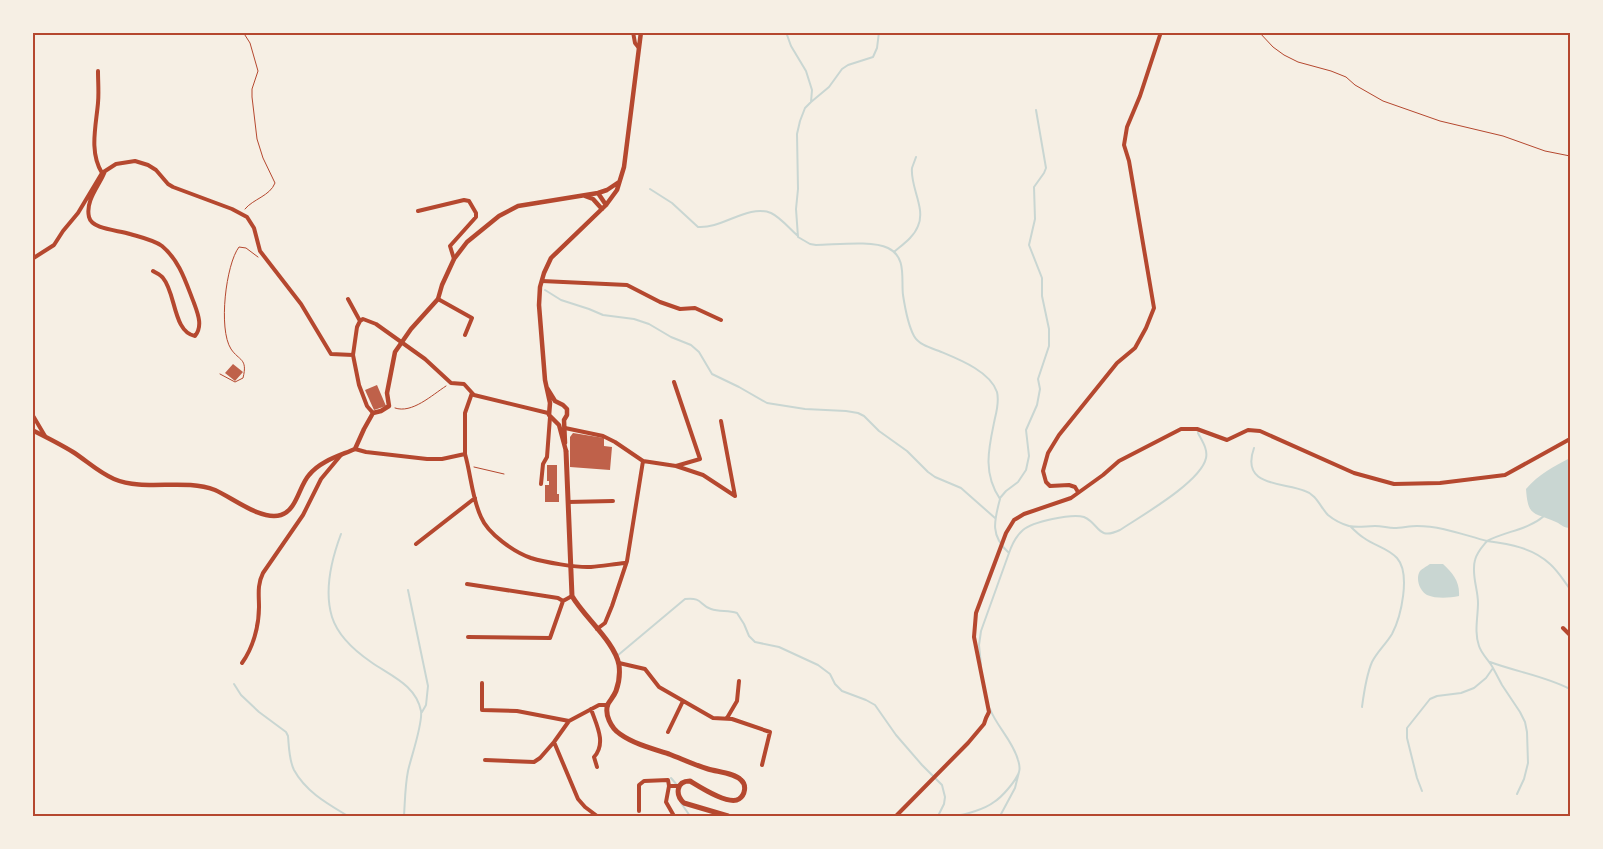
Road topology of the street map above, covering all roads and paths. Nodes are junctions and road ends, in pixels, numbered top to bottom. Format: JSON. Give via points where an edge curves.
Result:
{"nodes":[{"id":1,"x":243,"y":32,"type":"edge"},
{"id":2,"x":633,"y":32,"type":"edge"},
{"id":3,"x":641,"y":32,"type":"edge"},
{"id":4,"x":1161,"y":32,"type":"edge"},
{"id":5,"x":1259,"y":32,"type":"edge"},
{"id":6,"x":639,"y":48,"type":"junction"},
{"id":7,"x":98,"y":71,"type":"dead end"},
{"id":8,"x":1570,"y":156,"type":"edge"},
{"id":9,"x":104,"y":172,"type":"junction"},
{"id":10,"x":619,"y":182,"type":"junction"},
{"id":11,"x":598,"y":193,"type":"junction"},
{"id":12,"x":584,"y":196,"type":"junction"},
{"id":13,"x":606,"y":205,"type":"junction"},
{"id":14,"x":602,"y":209,"type":"junction"},
{"id":15,"x":418,"y":211,"type":"dead end"},
{"id":16,"x":242,"y":214,"type":"junction"},
{"id":17,"x":32,"y":259,"type":"edge"},
{"id":18,"x":260,"y":259,"type":"dead end"},
{"id":19,"x":454,"y":260,"type":"junction"},
{"id":20,"x":153,"y":271,"type":"dead end"},
{"id":21,"x":542,"y":281,"type":"junction"},
{"id":22,"x":348,"y":299,"type":"dead end"},
{"id":23,"x":438,"y":299,"type":"junction"},
{"id":24,"x":721,"y":320,"type":"dead end"},
{"id":25,"x":360,"y":321,"type":"junction"},
{"id":26,"x":465,"y":335,"type":"dead end"},
{"id":27,"x":401,"y":342,"type":"junction"},
{"id":28,"x":353,"y":354,"type":"junction"},
{"id":29,"x":220,"y":374,"type":"dead end"},
{"id":30,"x":674,"y":382,"type":"dead end"},
{"id":31,"x":451,"y":383,"type":"junction"},
{"id":32,"x":545,"y":385,"type":"junction"},
{"id":33,"x":472,"y":393,"type":"junction"},
{"id":34,"x":558,"y":403,"type":"junction"},
{"id":35,"x":389,"y":406,"type":"junction"},
{"id":36,"x":550,"y":406,"type":"junction"},
{"id":37,"x":373,"y":413,"type":"junction"},
{"id":38,"x":32,"y":414,"type":"edge"},
{"id":39,"x":551,"y":419,"type":"junction"},
{"id":40,"x":564,"y":420,"type":"junction"},
{"id":41,"x":721,"y":422,"type":"dead end"},
{"id":42,"x":565,"y":428,"type":"junction"},
{"id":43,"x":32,"y":430,"type":"edge"},
{"id":44,"x":45,"y":436,"type":"junction"},
{"id":45,"x":1570,"y":439,"type":"edge"},
{"id":46,"x":355,"y":450,"type":"junction"},
{"id":47,"x":566,"y":451,"type":"junction"},
{"id":48,"x":341,"y":454,"type":"junction"},
{"id":49,"x":465,"y":454,"type":"junction"},
{"id":50,"x":643,"y":461,"type":"junction"},
{"id":51,"x":468,"y":465,"type":"junction"},
{"id":52,"x":676,"y":466,"type":"junction"},
{"id":53,"x":504,"y":474,"type":"dead end"},
{"id":54,"x":541,"y":484,"type":"dead end"},
{"id":55,"x":1078,"y":492,"type":"junction"},
{"id":56,"x":475,"y":498,"type":"junction"},
{"id":57,"x":613,"y":501,"type":"dead end"},
{"id":58,"x":568,"y":502,"type":"junction"},
{"id":59,"x":416,"y":544,"type":"dead end"},
{"id":60,"x":626,"y":563,"type":"junction"},
{"id":61,"x":570,"y":565,"type":"junction"},
{"id":62,"x":467,"y":584,"type":"dead end"},
{"id":63,"x":572,"y":596,"type":"junction"},
{"id":64,"x":563,"y":601,"type":"junction"},
{"id":65,"x":1563,"y":628,"type":"dead end"},
{"id":66,"x":597,"y":630,"type":"junction"},
{"id":67,"x":1570,"y":635,"type":"edge"},
{"id":68,"x":468,"y":637,"type":"dead end"},
{"id":69,"x":977,"y":652,"type":"junction"},
{"id":70,"x":971,"y":655,"type":"dead end"},
{"id":71,"x":242,"y":663,"type":"dead end"},
{"id":72,"x":619,"y":663,"type":"junction"},
{"id":73,"x":739,"y":681,"type":"dead end"},
{"id":74,"x":482,"y":683,"type":"dead end"},
{"id":75,"x":683,"y":701,"type":"junction"},
{"id":76,"x":607,"y":705,"type":"junction"},
{"id":77,"x":592,"y":709,"type":"junction"},
{"id":78,"x":726,"y":718,"type":"junction"},
{"id":79,"x":569,"y":721,"type":"junction"},
{"id":80,"x":668,"y":732,"type":"dead end"},
{"id":81,"x":554,"y":742,"type":"junction"},
{"id":82,"x":485,"y":760,"type":"dead end"},
{"id":83,"x":762,"y":765,"type":"dead end"},
{"id":84,"x":597,"y":767,"type":"dead end"},
{"id":85,"x":670,"y":786,"type":"junction"},
{"id":86,"x":679,"y":786,"type":"junction"},
{"id":87,"x":639,"y":811,"type":"dead end"},
{"id":88,"x":597,"y":816,"type":"edge"},
{"id":89,"x":674,"y":816,"type":"edge"},
{"id":90,"x":728,"y":816,"type":"edge"},
{"id":91,"x":896,"y":816,"type":"edge"}],
"edges":[{"from":1,"to":16,"type":"path","via":[[250,43],[258,71],[252,89],[257,139],[275,183]]},
{"from":2,"to":6,"type":"street"},
{"from":3,"to":6,"type":"street"},
{"from":4,"to":55,"type":"street","via":[[1124,145],[1154,308],[1135,348],[1117,363],[1048,453],[1043,471],[1046,482],[1050,486],[1069,485]]},
{"from":5,"to":8,"type":"path","via":[[1284,55],[1346,77],[1383,102]]},
{"from":6,"to":10,"type":"street","via":[[624,167]]},
{"from":7,"to":9,"type":"street","via":[[95,145],[98,166]]},
{"from":9,"to":16,"type":"street","via":[[116,164],[142,162],[156,170],[173,187]]},
{"from":9,"to":17,"type":"street","via":[[54,245]]},
{"from":9,"to":20,"type":"street","via":[[89,202],[89,218],[95,225],[154,241],[171,256],[184,277],[200,320],[195,336],[183,329],[170,289],[163,276]]},
{"from":10,"to":11,"type":"street"},
{"from":10,"to":13,"type":"street"},
{"from":11,"to":12,"type":"street"},
{"from":11,"to":13,"type":"street"},
{"from":12,"to":14,"type":"street","via":[[593,199]]},
{"from":12,"to":19,"type":"street","via":[[526,204],[507,212],[467,242]]},
{"from":13,"to":14,"type":"street"},
{"from":14,"to":21,"type":"street","via":[[551,258]]},
{"from":15,"to":19,"type":"street","via":[[464,200],[469,202],[476,217],[450,246]]},
{"from":16,"to":28,"type":"street","via":[[251,222],[260,251],[301,304],[331,354]]},
{"from":18,"to":29,"type":"path","via":[[246,248],[240,247],[234,254],[227,288],[225,331],[231,349],[241,358],[245,373],[235,382]]},
{"from":19,"to":23,"type":"street"},
{"from":21,"to":24,"type":"street","via":[[627,285],[660,302],[680,309],[695,308]]},
{"from":21,"to":32,"type":"street","via":[[539,305]]},
{"from":22,"to":25,"type":"street"},
{"from":23,"to":26,"type":"street","via":[[472,318]]},
{"from":23,"to":27,"type":"street"},
{"from":25,"to":27,"type":"street","via":[[366,319],[376,324]]},
{"from":25,"to":28,"type":"street","via":[[356,327]]},
{"from":27,"to":31,"type":"street","via":[[426,359]]},
{"from":27,"to":35,"type":"street","via":[[395,352]]},
{"from":28,"to":37,"type":"street","via":[[359,385]]},
{"from":30,"to":52,"type":"street","via":[[700,459]]},
{"from":31,"to":33,"type":"street","via":[[464,384]]},
{"from":31,"to":35,"type":"path","via":[[414,407],[401,410]]},
{"from":32,"to":34,"type":"street"},
{"from":32,"to":36,"type":"street"},
{"from":33,"to":39,"type":"street"},
{"from":33,"to":49,"type":"street","via":[[465,413]]},
{"from":34,"to":36,"type":"street"},
{"from":34,"to":40,"type":"street","via":[[567,409]]},
{"from":35,"to":37,"type":"street"},
{"from":36,"to":39,"type":"street"},
{"from":37,"to":46,"type":"street"},
{"from":38,"to":44,"type":"street"},
{"from":39,"to":40,"type":"street"},
{"from":39,"to":47,"type":"street","via":[[559,425]]},
{"from":39,"to":54,"type":"street"},
{"from":40,"to":42,"type":"street"},
{"from":41,"to":52,"type":"street","via":[[735,496],[703,475]]},
{"from":42,"to":47,"type":"street"},
{"from":42,"to":50,"type":"street","via":[[603,436]]},
{"from":43,"to":44,"type":"street"},
{"from":44,"to":48,"type":"street","via":[[116,480],[215,490],[272,516],[282,515],[290,509],[308,476]]},
{"from":45,"to":55,"type":"street","via":[[1505,475],[1440,483],[1394,484],[1354,473],[1260,431],[1248,430],[1227,440],[1196,429],[1181,428],[1119,461]]},
{"from":46,"to":48,"type":"street"},
{"from":46,"to":49,"type":"street","via":[[427,459]]},
{"from":47,"to":58,"type":"main road"},
{"from":48,"to":71,"type":"street","via":[[262,573],[252,647]]},
{"from":49,"to":51,"type":"street"},
{"from":50,"to":52,"type":"street"},
{"from":50,"to":60,"type":"street"},
{"from":51,"to":53,"type":"path"},
{"from":51,"to":56,"type":"street"},
{"from":55,"to":69,"type":"street","via":[[1072,498],[1014,520],[976,613],[974,637]]},
{"from":56,"to":59,"type":"street"},
{"from":56,"to":61,"type":"street","via":[[482,520],[511,548],[530,558]]},
{"from":57,"to":58,"type":"street"},
{"from":58,"to":61,"type":"main road"},
{"from":60,"to":61,"type":"street","via":[[590,567]]},
{"from":60,"to":66,"type":"street","via":[[605,623]]},
{"from":61,"to":63,"type":"main road"},
{"from":62,"to":64,"type":"street"},
{"from":63,"to":64,"type":"street"},
{"from":63,"to":66,"type":"main road"},
{"from":64,"to":68,"type":"street","via":[[550,638]]},
{"from":65,"to":67,"type":"street"},
{"from":66,"to":72,"type":"main road","via":[[609,643]]},
{"from":69,"to":70,"type":"street"},
{"from":69,"to":91,"type":"street","via":[[989,712],[984,724]]},
{"from":72,"to":75,"type":"street","via":[[645,669],[659,687]]},
{"from":72,"to":76,"type":"main road","via":[[619,683]]},
{"from":73,"to":78,"type":"street","via":[[737,701]]},
{"from":74,"to":79,"type":"street","via":[[482,710],[517,711]]},
{"from":75,"to":78,"type":"street","via":[[713,718]]},
{"from":75,"to":80,"type":"street"},
{"from":76,"to":77,"type":"street"},
{"from":76,"to":86,"type":"main road","via":[[609,721],[621,735],[737,777],[745,791],[739,799],[732,801],[690,781]]},
{"from":77,"to":79,"type":"street"},
{"from":77,"to":84,"type":"street","via":[[601,744],[594,757]]},
{"from":78,"to":83,"type":"street","via":[[770,732]]},
{"from":79,"to":81,"type":"street"},
{"from":81,"to":82,"type":"street","via":[[534,762]]},
{"from":81,"to":88,"type":"street","via":[[578,799]]},
{"from":85,"to":86,"type":"street"},
{"from":85,"to":87,"type":"street","via":[[668,780],[644,782],[639,786]]},
{"from":85,"to":89,"type":"street","via":[[666,802]]},
{"from":86,"to":90,"type":"main road","via":[[678,794],[684,803]]}]}
